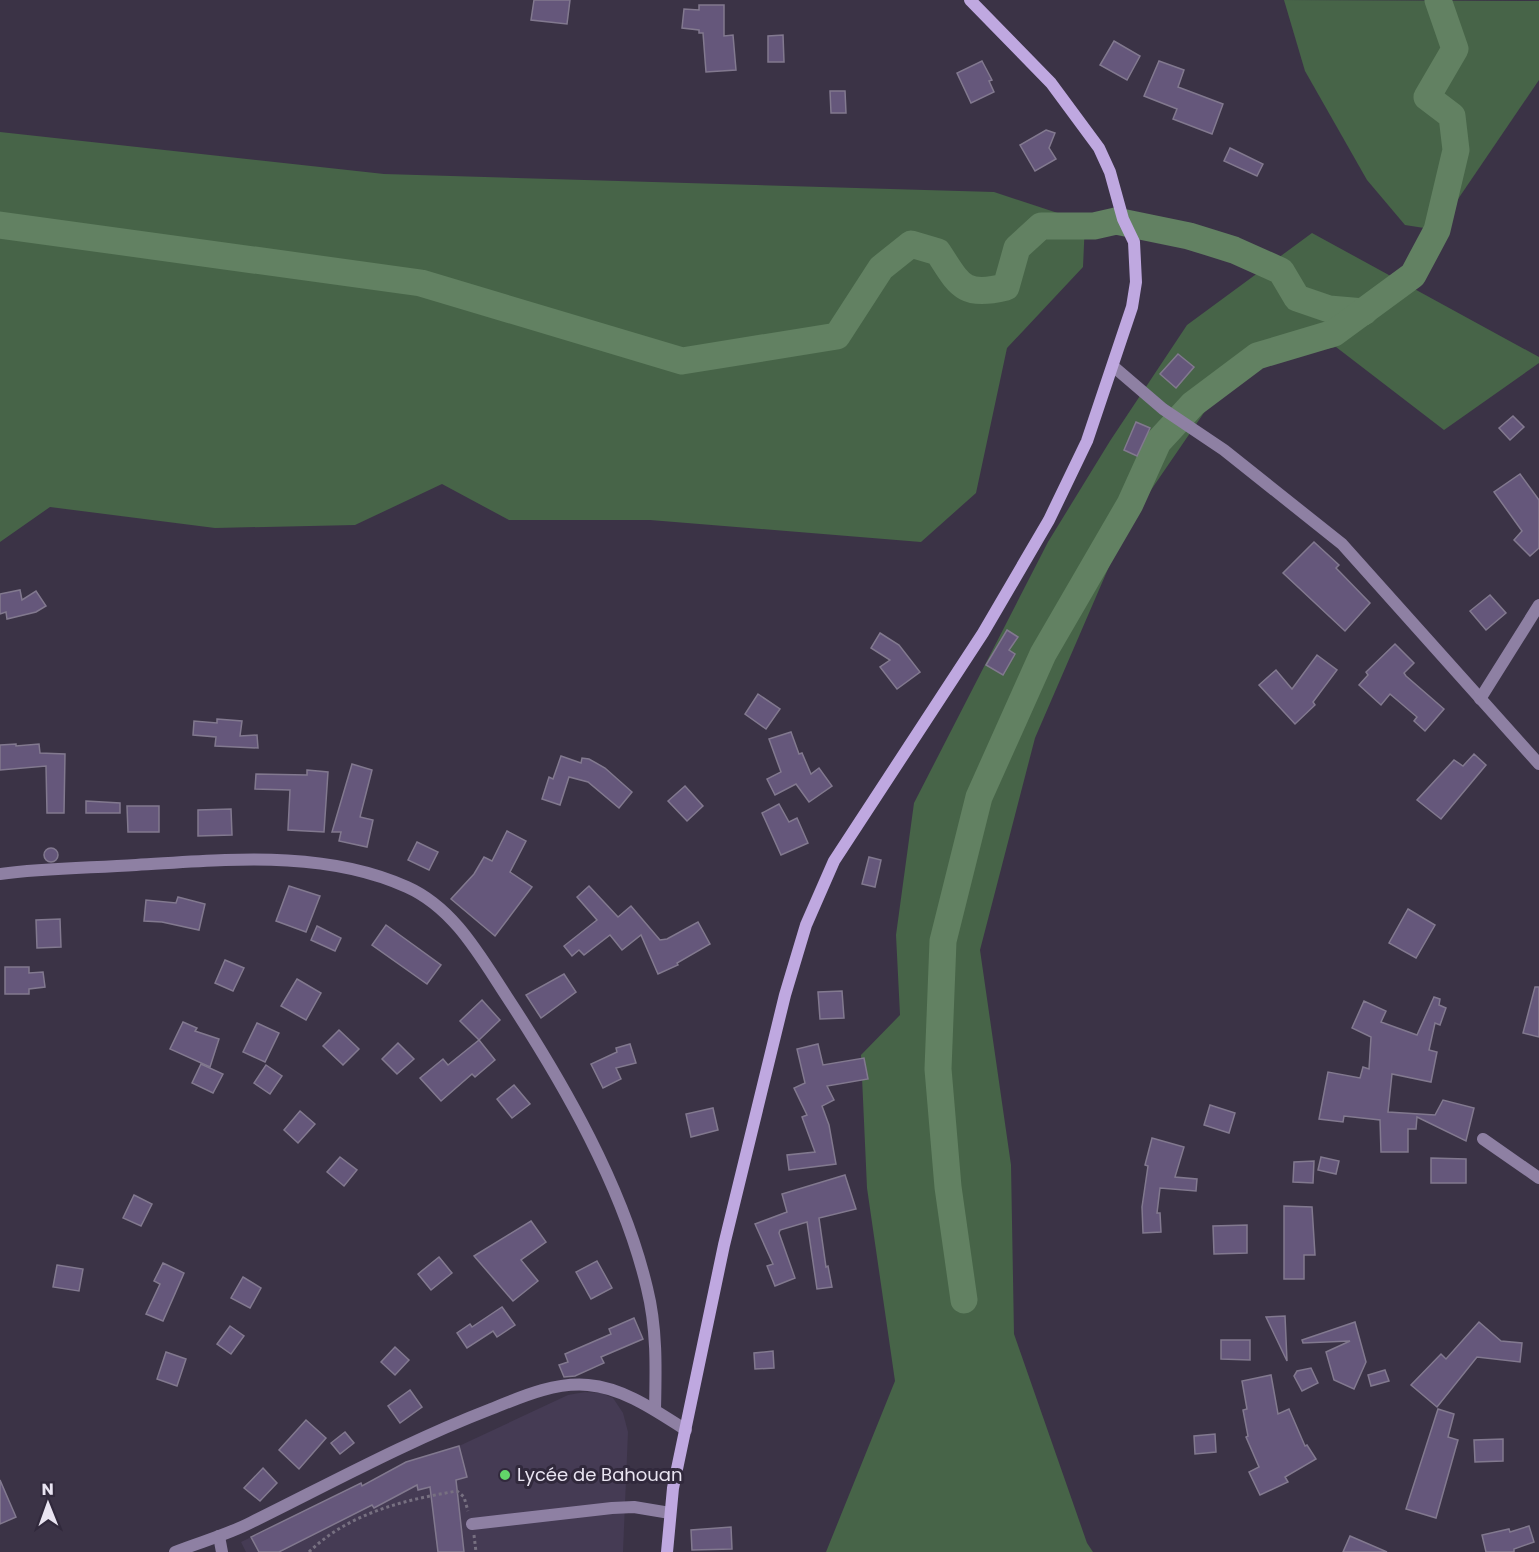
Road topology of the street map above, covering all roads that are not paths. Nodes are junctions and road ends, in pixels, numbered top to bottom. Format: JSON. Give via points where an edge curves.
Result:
{"nodes":[{"id":1,"x":970,"y":0,"type":"edge"},
{"id":2,"x":1114,"y":366,"type":"junction"},
{"id":3,"x":1539,"y":605,"type":"edge"},
{"id":4,"x":1480,"y":699,"type":"junction"},
{"id":5,"x":1539,"y":764,"type":"edge"},
{"id":6,"x":0,"y":874,"type":"edge"},
{"id":7,"x":1483,"y":1139,"type":"dead end"},
{"id":8,"x":1539,"y":1178,"type":"edge"},
{"id":9,"x":655,"y":1409,"type":"junction"},
{"id":10,"x":686,"y":1430,"type":"junction"},
{"id":11,"x":670,"y":1513,"type":"junction"},
{"id":12,"x":472,"y":1524,"type":"road end"},
{"id":13,"x":219,"y":1536,"type":"junction"},
{"id":14,"x":175,"y":1552,"type":"edge"},
{"id":15,"x":222,"y":1552,"type":"edge"},
{"id":16,"x":667,"y":1552,"type":"edge"}],
"edges":[{"from":1,"to":2,"type":"main road","via":[[1051,83],[1099,148],[1110,172],[1134,242],[1136,282]]},
{"from":2,"to":4,"type":"street","via":[[1163,409],[1224,450],[1342,544]]},
{"from":2,"to":10,"type":"main road","via":[[1087,441],[1049,520],[983,633],[834,861],[815,903],[785,995],[748,1144]]},
{"from":3,"to":4,"type":"street"},
{"from":4,"to":5,"type":"street"},
{"from":6,"to":9,"type":"street","via":[[246,860],[317,864],[388,879],[438,906],[468,938],[517,1012],[567,1095],[607,1180],[648,1290],[655,1330]]},
{"from":7,"to":8,"type":"street"},
{"from":9,"to":10,"type":"street"},
{"from":9,"to":13,"type":"street","via":[[588,1385],[531,1394],[377,1459]]},
{"from":10,"to":11,"type":"main road"},
{"from":11,"to":12,"type":"street","via":[[612,1508]]},
{"from":11,"to":16,"type":"main road"},
{"from":13,"to":14,"type":"street"},
{"from":13,"to":15,"type":"street"}]}
